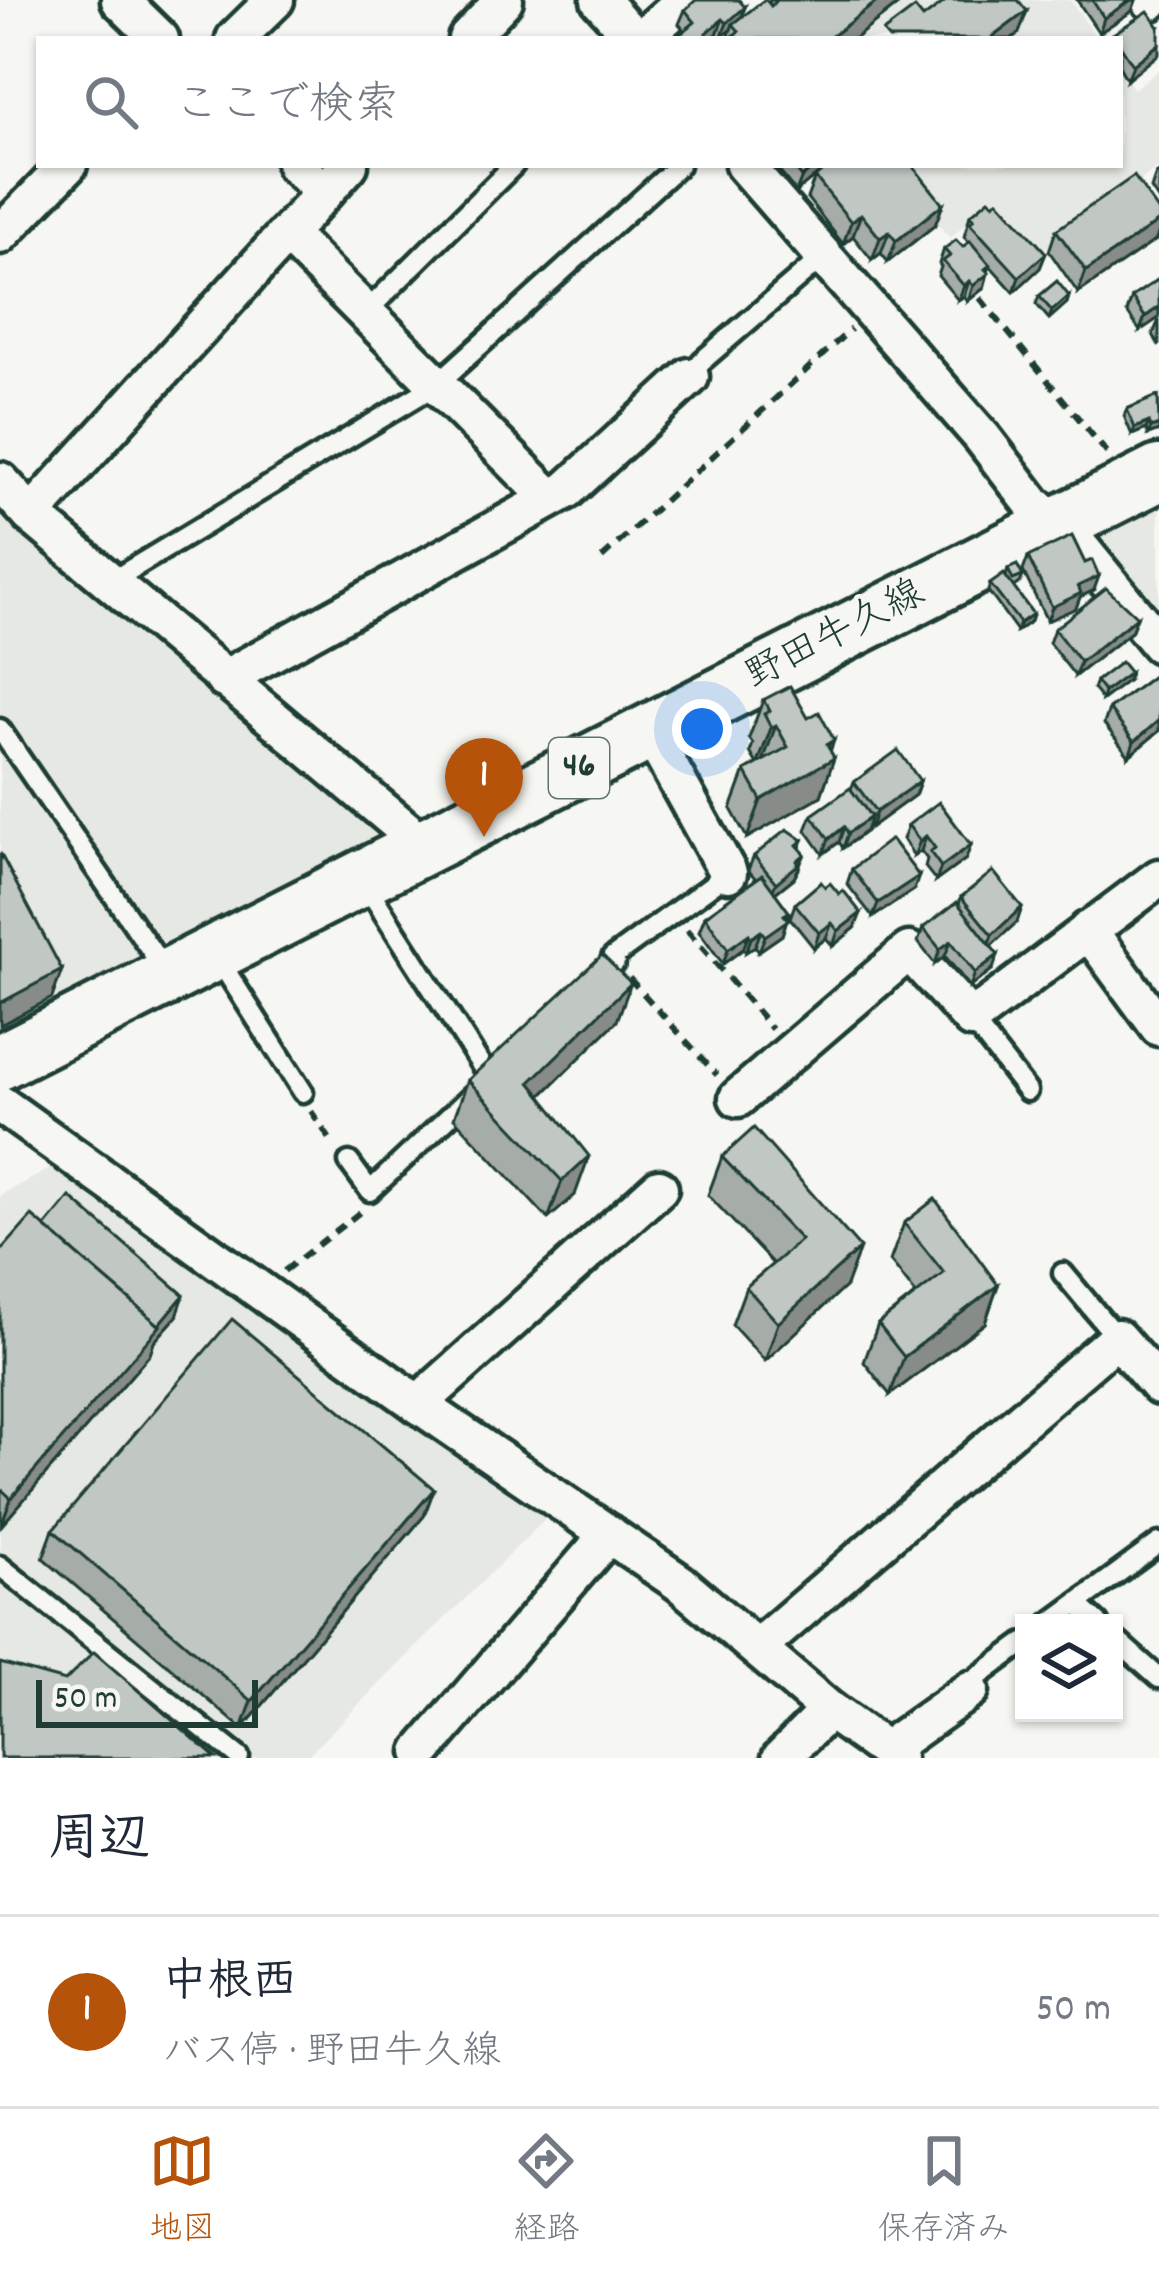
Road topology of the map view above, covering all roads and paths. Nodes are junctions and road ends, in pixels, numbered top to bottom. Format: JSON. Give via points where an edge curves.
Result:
{"nodes":[{"id":1,"x":120,"y":0,"type":"edge"},
{"id":2,"x":274,"y":0,"type":"edge"},
{"id":3,"x":504,"y":0,"type":"edge"},
{"id":4,"x":599,"y":0,"type":"edge"},
{"id":5,"x":685,"y":0,"type":"edge"},
{"id":6,"x":157,"y":36,"type":"edge"},
{"id":7,"x":238,"y":36,"type":"edge"},
{"id":8,"x":470,"y":36,"type":"edge"},
{"id":9,"x":635,"y":36,"type":"edge"},
{"id":10,"x":642,"y":36,"type":"edge"},
{"id":11,"x":65,"y":168,"type":"edge"},
{"id":12,"x":298,"y":168,"type":"edge"},
{"id":13,"x":347,"y":168,"type":"edge"},
{"id":14,"x":511,"y":168,"type":"edge"},
{"id":15,"x":676,"y":168,"type":"edge"},
{"id":16,"x":747,"y":168,"type":"edge"},
{"id":17,"x":324,"y":192,"type":"junction"},
{"id":18,"x":287,"y":233,"type":"junction"},
{"id":19,"x":0,"y":235,"type":"edge"},
{"id":20,"x":824,"y":256,"type":"junction"},
{"id":21,"x":980,"y":298,"type":"edge"},
{"id":22,"x":872,"y":311,"type":"junction"},
{"id":23,"x":365,"y":313,"type":"junction"},
{"id":24,"x":690,"y":377,"type":"joint"},
{"id":25,"x":436,"y":385,"type":"junction"},
{"id":26,"x":1146,"y":480,"type":"edge"},
{"id":27,"x":0,"y":481,"type":"edge"},
{"id":28,"x":549,"y":497,"type":"junction"},
{"id":29,"x":32,"y":515,"type":"junction"},
{"id":30,"x":1060,"y":523,"type":"junction"},
{"id":31,"x":602,"y":558,"type":"dead end"},
{"id":32,"x":110,"y":582,"type":"junction"},
{"id":33,"x":1159,"y":644,"type":"edge"},
{"id":34,"x":224,"y":679,"type":"junction"},
{"id":35,"x":0,"y":729,"type":"edge"},
{"id":36,"x":650,"y":732,"type":"junction"},
{"id":37,"x":7,"y":755,"type":"edge"},
{"id":38,"x":425,"y":846,"type":"junction"},
{"id":39,"x":728,"y":873,"type":"joint"},
{"id":40,"x":362,"y":878,"type":"junction"},
{"id":41,"x":1159,"y":878,"type":"edge"},
{"id":42,"x":673,"y":914,"type":"junction"},
{"id":43,"x":1088,"y":930,"type":"junction"},
{"id":44,"x":615,"y":962,"type":"junction"},
{"id":45,"x":191,"y":965,"type":"junction"},
{"id":46,"x":584,"y":992,"type":"edge"},
{"id":47,"x":970,"y":1019,"type":"junction"},
{"id":48,"x":1159,"y":1027,"type":"edge"},
{"id":49,"x":792,"y":1052,"type":"junction"},
{"id":50,"x":0,"y":1062,"type":"edge"},
{"id":51,"x":505,"y":1064,"type":"edge"},
{"id":52,"x":490,"y":1079,"type":"junction"},
{"id":53,"x":1028,"y":1091,"type":"dead end"},
{"id":54,"x":303,"y":1092,"type":"joint"},
{"id":55,"x":738,"y":1098,"type":"joint"},
{"id":56,"x":0,"y":1104,"type":"edge"},
{"id":57,"x":350,"y":1162,"type":"joint"},
{"id":58,"x":659,"y":1188,"type":"dead end"},
{"id":59,"x":370,"y":1191,"type":"junction"},
{"id":60,"x":1063,"y":1273,"type":"dead end"},
{"id":61,"x":258,"y":1291,"type":"junction"},
{"id":62,"x":1117,"y":1338,"type":"junction"},
{"id":63,"x":1159,"y":1386,"type":"edge"},
{"id":64,"x":418,"y":1404,"type":"junction"},
{"id":65,"x":609,"y":1534,"type":"junction"},
{"id":66,"x":1159,"y":1543,"type":"edge"},
{"id":67,"x":0,"y":1566,"type":"edge"},
{"id":68,"x":1077,"y":1604,"type":"junction"},
{"id":69,"x":1063,"y":1614,"type":"edge"},
{"id":70,"x":1088,"y":1614,"type":"edge"},
{"id":71,"x":1123,"y":1645,"type":"edge"},
{"id":72,"x":757,"y":1648,"type":"junction"},
{"id":73,"x":1015,"y":1649,"type":"edge"},
{"id":74,"x":1159,"y":1678,"type":"edge"},
{"id":75,"x":970,"y":1690,"type":"joint"},
{"id":76,"x":830,"y":1710,"type":"junction"},
{"id":77,"x":422,"y":1752,"type":"dead end"},
{"id":78,"x":892,"y":1754,"type":"edge"},
{"id":79,"x":239,"y":1757,"type":"edge"},
{"id":80,"x":781,"y":1758,"type":"edge"}],
"edges":[{"from":1,"to":6,"type":"street"},
{"from":2,"to":7,"type":"street"},
{"from":3,"to":8,"type":"street"},
{"from":4,"to":9,"type":"street"},
{"from":5,"to":10,"type":"street"},
{"from":11,"to":19,"type":"street"},
{"from":12,"to":17,"type":"street"},
{"from":13,"to":17,"type":"street"},
{"from":14,"to":23,"type":"lane"},
{"from":15,"to":25,"type":"lane"},
{"from":16,"to":20,"type":"street"},
{"from":17,"to":18,"type":"street"},
{"from":18,"to":23,"type":"street"},
{"from":18,"to":29,"type":"street"},
{"from":20,"to":22,"type":"street"},
{"from":20,"to":24,"type":"lane"},
{"from":21,"to":26,"type":"path"},
{"from":22,"to":30,"type":"street","via":[[1034,506]]},
{"from":22,"to":31,"type":"path"},
{"from":23,"to":25,"type":"street"},
{"from":24,"to":28,"type":"street","via":[[567,490]]},
{"from":25,"to":28,"type":"street"},
{"from":25,"to":32,"type":"lane"},
{"from":26,"to":30,"type":"main road","name":"野田牛久線","number":"46"},
{"from":27,"to":29,"type":"street"},
{"from":28,"to":34,"type":"street"},
{"from":29,"to":32,"type":"street"},
{"from":30,"to":33,"type":"street"},
{"from":30,"to":36,"type":"main road","name":"野田牛久線","number":"46"},
{"from":32,"to":34,"type":"street"},
{"from":34,"to":38,"type":"street"},
{"from":35,"to":37,"type":"lane"},
{"from":36,"to":38,"type":"main road","name":"野田牛久線","number":"46"},
{"from":36,"to":39,"type":"street"},
{"from":37,"to":45,"type":"lane"},
{"from":38,"to":40,"type":"main road","name":"野田牛久線","number":"46"},
{"from":39,"to":42,"type":"lane"},
{"from":40,"to":45,"type":"main road","name":"野田牛久線","number":"46"},
{"from":40,"to":52,"type":"lane"},
{"from":41,"to":43,"type":"street"},
{"from":42,"to":44,"type":"lane"},
{"from":42,"to":49,"type":"path"},
{"from":43,"to":47,"type":"street"},
{"from":43,"to":48,"type":"street"},
{"from":44,"to":46,"type":"lane"},
{"from":44,"to":55,"type":"path"},
{"from":45,"to":50,"type":"main road","name":"野田牛久線","number":"46"},
{"from":45,"to":54,"type":"lane"},
{"from":47,"to":49,"type":"street","via":[[910,951]]},
{"from":47,"to":53,"type":"lane"},
{"from":49,"to":55,"type":"street"},
{"from":51,"to":52,"type":"lane"},
{"from":52,"to":59,"type":"lane"},
{"from":54,"to":57,"type":"path"},
{"from":56,"to":61,"type":"street"},
{"from":57,"to":59,"type":"lane"},
{"from":58,"to":64,"type":"street"},
{"from":59,"to":61,"type":"path","via":[[371,1203]]},
{"from":60,"to":62,"type":"lane"},
{"from":61,"to":64,"type":"street"},
{"from":62,"to":63,"type":"street"},
{"from":62,"to":72,"type":"street"},
{"from":64,"to":65,"type":"street"},
{"from":65,"to":72,"type":"street"},
{"from":65,"to":77,"type":"street"},
{"from":66,"to":68,"type":"lane"},
{"from":67,"to":79,"type":"lane"},
{"from":68,"to":69,"type":"lane"},
{"from":68,"to":70,"type":"lane"},
{"from":71,"to":74,"type":"lane"},
{"from":72,"to":76,"type":"street"},
{"from":73,"to":75,"type":"lane"},
{"from":75,"to":78,"type":"street"},
{"from":76,"to":78,"type":"street"},
{"from":76,"to":80,"type":"street"}]}
